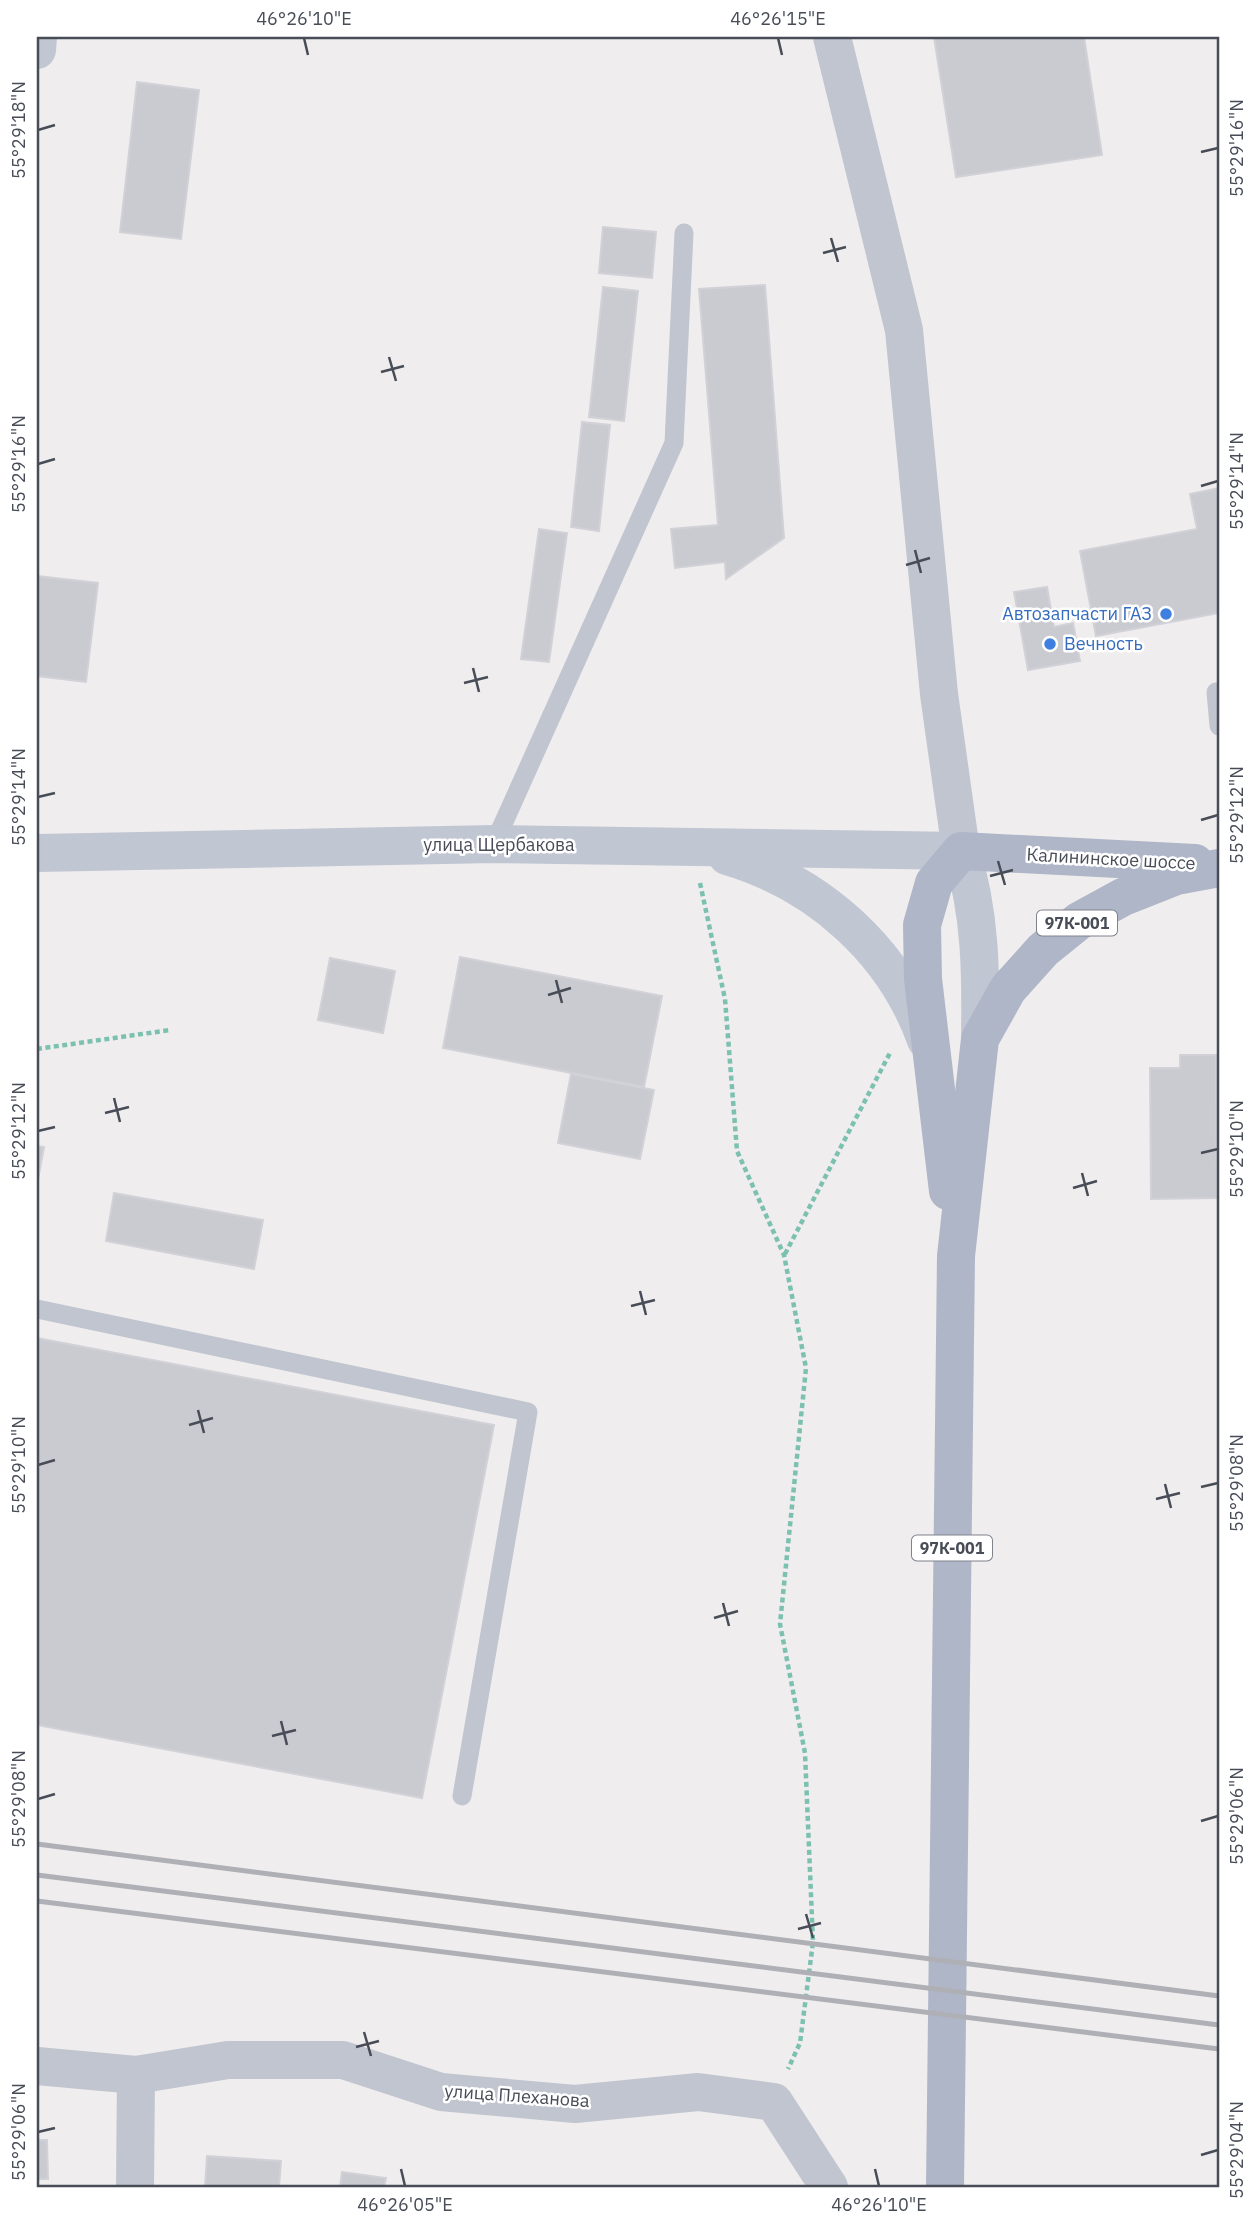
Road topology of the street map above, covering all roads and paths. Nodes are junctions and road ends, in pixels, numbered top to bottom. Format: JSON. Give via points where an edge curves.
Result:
{"nodes":[{"id":1,"x":38,"y":37,"type":"edge"},
{"id":2,"x":832,"y":37,"type":"edge"},
{"id":3,"x":37,"y":50,"type":"edge"},
{"id":4,"x":684,"y":233,"type":"dead end"},
{"id":5,"x":1216,"y":692,"type":"dead end"},
{"id":6,"x":1219,"y":726,"type":"edge"},
{"id":7,"x":494,"y":844,"type":"junction"},
{"id":8,"x":692,"y":845,"type":"junction"},
{"id":9,"x":961,"y":851,"type":"junction"},
{"id":10,"x":37,"y":853,"type":"edge"},
{"id":11,"x":1219,"y":866,"type":"edge"},
{"id":12,"x":915,"y":1007,"type":"junction"},
{"id":13,"x":170,"y":1030,"type":"dead end"},
{"id":14,"x":981,"y":1040,"type":"junction"},
{"id":15,"x":37,"y":1049,"type":"edge"},
{"id":16,"x":932,"y":1056,"type":"junction"},
{"id":17,"x":784,"y":1255,"type":"junction"},
{"id":18,"x":956,"y":1256,"type":"junction"},
{"id":19,"x":37,"y":1309,"type":"edge"},
{"id":20,"x":462,"y":1796,"type":"dead end"},
{"id":21,"x":37,"y":2066,"type":"edge"},
{"id":22,"x":136,"y":2075,"type":"junction"},
{"id":23,"x":774,"y":2102,"type":"junction"},
{"id":24,"x":135,"y":2187,"type":"edge"},
{"id":25,"x":830,"y":2187,"type":"edge"},
{"id":26,"x":922,"y":2187,"type":"edge"},
{"id":27,"x":947,"y":2187,"type":"edge"}],
"edges":[{"from":1,"to":3,"type":"main road"},
{"from":2,"to":9,"type":"street","via":[[904,330],[939,694]]},
{"from":4,"to":7,"type":"lane","via":[[674,443]]},
{"from":5,"to":6,"type":"lane"},
{"from":7,"to":8,"type":"main road","name":"улица Щербакова"},
{"from":7,"to":10,"type":"main road","name":"улица Щербакова"},
{"from":8,"to":9,"type":"main road","name":"улица Щербакова"},
{"from":8,"to":12,"type":"main road","via":[[759,865],[802,886],[840,914]]},
{"from":8,"to":17,"type":"path","via":[[725,999],[737,1151]]},
{"from":9,"to":11,"type":"main road","name":"Калининское шоссе","number":"97К-001"},
{"from":9,"to":14,"type":"main road","number":"97К-001","via":[[976,914]]},
{"from":9,"to":16,"type":"main road","number":"97К-001","via":[[934,883],[922,925]]},
{"from":11,"to":14,"type":"main road","number":"97К-001","via":[[1123,897],[1079,921],[1042,950],[1008,989]]},
{"from":12,"to":16,"type":"main road"},
{"from":12,"to":17,"type":"path"},
{"from":13,"to":15,"type":"path"},
{"from":14,"to":18,"type":"main road","number":"97К-001"},
{"from":16,"to":18,"type":"main road","number":"97К-001"},
{"from":17,"to":23,"type":"path","via":[[806,1368],[780,1624],[805,1754],[813,1942],[800,2043]]},
{"from":18,"to":27,"type":"main road","number":"97К-001"},
{"from":19,"to":20,"type":"lane","via":[[528,1412]]},
{"from":21,"to":22,"type":"street","name":"улица Плеханова"},
{"from":22,"to":23,"type":"street","name":"улица Плеханова","via":[[228,2060],[343,2060],[441,2092],[575,2104],[698,2092]]},
{"from":22,"to":24,"type":"street"},
{"from":23,"to":25,"type":"street"},
{"from":26,"to":27,"type":"street"}]}
